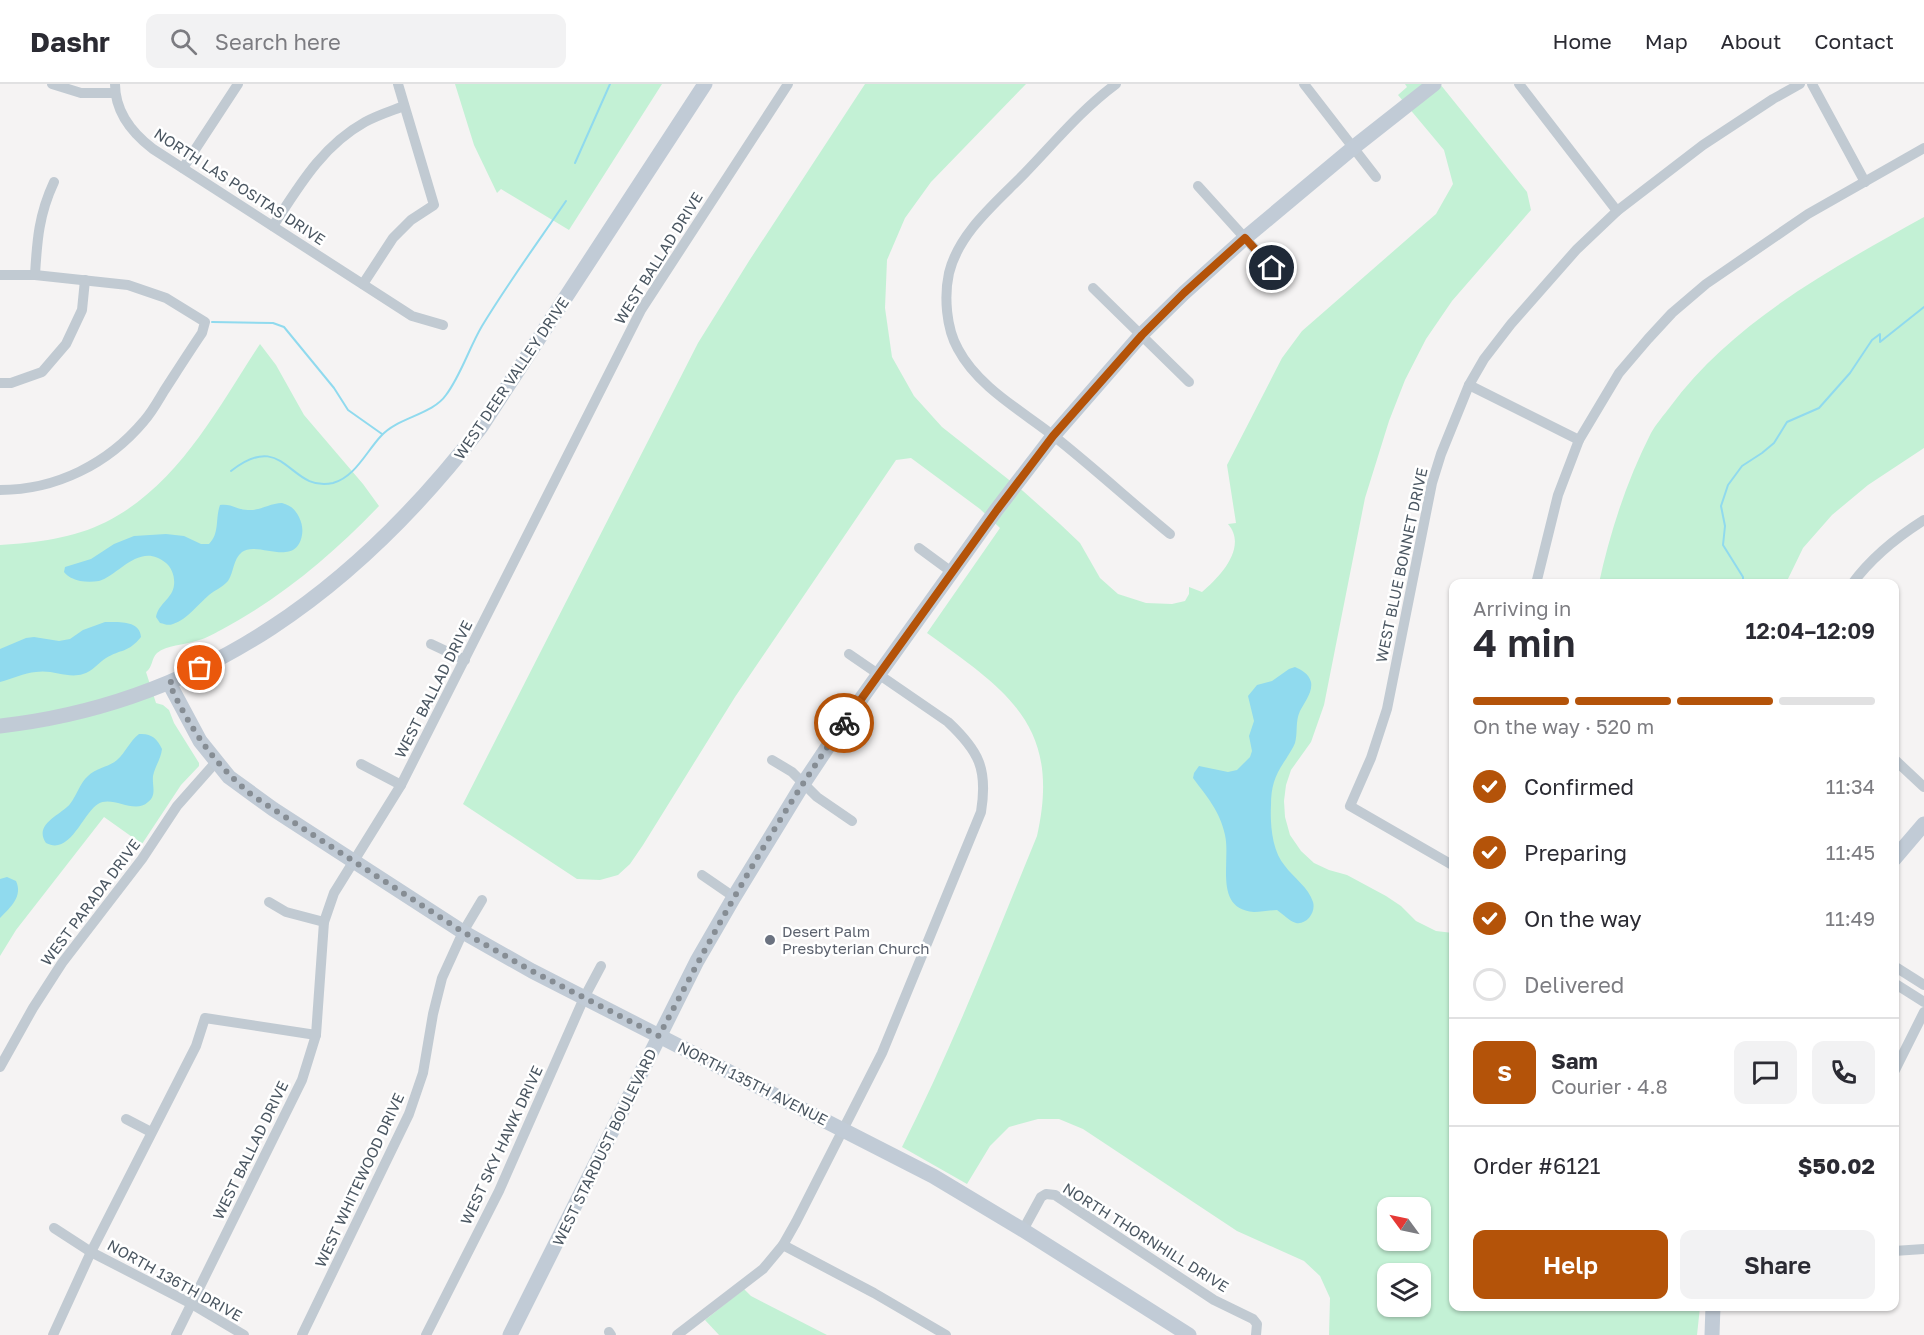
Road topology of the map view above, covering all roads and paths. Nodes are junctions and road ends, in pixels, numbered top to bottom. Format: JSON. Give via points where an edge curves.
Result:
{"nodes":[{"id":1,"x":52,"y":84,"type":"edge"},
{"id":2,"x":238,"y":84,"type":"edge"},
{"id":3,"x":398,"y":84,"type":"edge"},
{"id":4,"x":705,"y":84,"type":"edge"},
{"id":5,"x":788,"y":84,"type":"edge"},
{"id":6,"x":1116,"y":84,"type":"edge"},
{"id":7,"x":1304,"y":84,"type":"edge"},
{"id":8,"x":1434,"y":84,"type":"edge"},
{"id":9,"x":1519,"y":84,"type":"edge"},
{"id":10,"x":1800,"y":84,"type":"edge"},
{"id":11,"x":1812,"y":84,"type":"edge"},
{"id":12,"x":115,"y":88,"type":"edge"},
{"id":13,"x":405,"y":106,"type":"junction"},
{"id":14,"x":1354,"y":147,"type":"junction"},
{"id":15,"x":1924,"y":148,"type":"edge"},
{"id":16,"x":183,"y":168,"type":"junction"},
{"id":17,"x":1376,"y":177,"type":"dead end"},
{"id":18,"x":54,"y":182,"type":"dead end"},
{"id":19,"x":1865,"y":182,"type":"junction"},
{"id":20,"x":1198,"y":186,"type":"dead end"},
{"id":21,"x":1617,"y":210,"type":"junction"},
{"id":22,"x":273,"y":226,"type":"junction"},
{"id":23,"x":1245,"y":238,"type":"junction"},
{"id":24,"x":1272,"y":268,"type":"dead end"},
{"id":25,"x":35,"y":274,"type":"junction"},
{"id":26,"x":0,"y":275,"type":"edge"},
{"id":27,"x":85,"y":280,"type":"junction"},
{"id":28,"x":363,"y":284,"type":"junction"},
{"id":29,"x":1093,"y":288,"type":"dead end"},
{"id":30,"x":443,"y":325,"type":"dead end"},
{"id":31,"x":1142,"y":335,"type":"junction"},
{"id":32,"x":1189,"y":381,"type":"dead end"},
{"id":33,"x":0,"y":383,"type":"edge"},
{"id":34,"x":1469,"y":385,"type":"junction"},
{"id":35,"x":1053,"y":436,"type":"junction"},
{"id":36,"x":1579,"y":440,"type":"junction"},
{"id":37,"x":0,"y":490,"type":"edge"},
{"id":38,"x":1924,"y":520,"type":"edge"},
{"id":39,"x":1170,"y":534,"type":"dead end"},
{"id":40,"x":919,"y":548,"type":"dead end"},
{"id":41,"x":953,"y":573,"type":"junction"},
{"id":42,"x":1537,"y":579,"type":"edge"},
{"id":43,"x":1855,"y":579,"type":"edge"},
{"id":44,"x":432,"y":644,"type":"dead end"},
{"id":45,"x":849,"y":654,"type":"dead end"},
{"id":46,"x":465,"y":660,"type":"junction"},
{"id":47,"x":879,"y":675,"type":"junction"},
{"id":48,"x":169,"y":683,"type":"junction"},
{"id":49,"x":0,"y":726,"type":"edge"},
{"id":50,"x":772,"y":760,"type":"dead end"},
{"id":51,"x":216,"y":762,"type":"junction"},
{"id":52,"x":362,"y":764,"type":"dead end"},
{"id":53,"x":1899,"y":764,"type":"edge"},
{"id":54,"x":803,"y":784,"type":"junction"},
{"id":55,"x":401,"y":785,"type":"junction"},
{"id":56,"x":1924,"y":787,"type":"edge"},
{"id":57,"x":852,"y":821,"type":"dead end"},
{"id":58,"x":1924,"y":824,"type":"edge"},
{"id":59,"x":1899,"y":853,"type":"edge"},
{"id":60,"x":354,"y":861,"type":"junction"},
{"id":61,"x":1449,"y":863,"type":"edge"},
{"id":62,"x":702,"y":875,"type":"dead end"},
{"id":63,"x":734,"y":897,"type":"junction"},
{"id":64,"x":482,"y":900,"type":"dead end"},
{"id":65,"x":269,"y":902,"type":"dead end"},
{"id":66,"x":324,"y":922,"type":"junction"},
{"id":67,"x":463,"y":932,"type":"junction"},
{"id":68,"x":601,"y":966,"type":"dead end"},
{"id":69,"x":1899,"y":970,"type":"edge"},
{"id":70,"x":1924,"y":985,"type":"edge"},
{"id":71,"x":1899,"y":986,"type":"edge"},
{"id":72,"x":584,"y":998,"type":"junction"},
{"id":73,"x":1924,"y":1002,"type":"edge"},
{"id":74,"x":1924,"y":1012,"type":"edge"},
{"id":75,"x":316,"y":1035,"type":"junction"},
{"id":76,"x":659,"y":1036,"type":"junction"},
{"id":77,"x":1899,"y":1062,"type":"edge"},
{"id":78,"x":0,"y":1067,"type":"edge"},
{"id":79,"x":126,"y":1119,"type":"dead end"},
{"id":80,"x":844,"y":1130,"type":"junction"},
{"id":81,"x":151,"y":1132,"type":"junction"},
{"id":82,"x":54,"y":1228,"type":"dead end"},
{"id":83,"x":1023,"y":1230,"type":"junction"},
{"id":84,"x":783,"y":1245,"type":"junction"},
{"id":85,"x":1924,"y":1249,"type":"edge"},
{"id":86,"x":1899,"y":1251,"type":"edge"},
{"id":87,"x":91,"y":1252,"type":"junction"},
{"id":88,"x":190,"y":1303,"type":"junction"},
{"id":89,"x":1713,"y":1311,"type":"edge"},
{"id":90,"x":53,"y":1335,"type":"edge"},
{"id":91,"x":176,"y":1335,"type":"edge"},
{"id":92,"x":244,"y":1335,"type":"edge"},
{"id":93,"x":302,"y":1335,"type":"edge"},
{"id":94,"x":426,"y":1335,"type":"edge"},
{"id":95,"x":510,"y":1335,"type":"edge"},
{"id":96,"x":677,"y":1335,"type":"edge"},
{"id":97,"x":946,"y":1335,"type":"edge"},
{"id":98,"x":1189,"y":1335,"type":"edge"},
{"id":99,"x":1256,"y":1335,"type":"edge"},
{"id":100,"x":1712,"y":1335,"type":"edge"}],
"edges":[{"from":1,"to":12,"type":"street","name":"NORTH LAS POSITAS DRIVE","via":[[81,93]]},
{"from":2,"to":16,"type":"street"},
{"from":3,"to":13,"type":"street"},
{"from":4,"to":48,"type":"street","name":"WEST DEER VALLEY DRIVE","via":[[481,428],[456,460],[383,538],[315,598],[242,647]]},
{"from":5,"to":46,"type":"street","name":"WEST BALLAD DRIVE","via":[[641,310]]},
{"from":6,"to":35,"type":"street","via":[[1079,115],[988,210],[965,238],[949,273],[948,312],[957,348],[986,383]]},
{"from":7,"to":14,"type":"street"},
{"from":8,"to":14,"type":"street","name":"WEST STARDUST BOULEVARD"},
{"from":9,"to":21,"type":"street"},
{"from":10,"to":21,"type":"street","name":"WEST BLUE BONNET DRIVE","via":[[1703,145]]},
{"from":11,"to":19,"type":"street"},
{"from":12,"to":16,"type":"street","name":"NORTH LAS POSITAS DRIVE","via":[[126,123],[134,133]]},
{"from":13,"to":22,"type":"street","via":[[365,122],[330,147],[308,171]]},
{"from":13,"to":28,"type":"street","via":[[434,205],[393,237]]},
{"from":14,"to":17,"type":"street"},
{"from":14,"to":23,"type":"street","name":"WEST STARDUST BOULEVARD"},
{"from":15,"to":19,"type":"street"},
{"from":16,"to":22,"type":"street","name":"NORTH LAS POSITAS DRIVE"},
{"from":18,"to":25,"type":"street","via":[[37,233]]},
{"from":19,"to":36,"type":"street","via":[[1808,214],[1706,284],[1672,313],[1619,373]]},
{"from":20,"to":23,"type":"street"},
{"from":21,"to":34,"type":"street","name":"WEST BLUE BONNET DRIVE","via":[[1511,324]]},
{"from":22,"to":28,"type":"street","name":"NORTH LAS POSITAS DRIVE"},
{"from":23,"to":24,"type":"street"},
{"from":23,"to":31,"type":"street","name":"WEST STARDUST BOULEVARD"},
{"from":25,"to":26,"type":"street"},
{"from":25,"to":27,"type":"street"},
{"from":27,"to":33,"type":"street","via":[[82,310],[66,344],[42,372]]},
{"from":27,"to":37,"type":"street","via":[[128,285],[166,298],[205,322],[202,333],[145,420],[123,444],[71,477],[45,485]]},
{"from":28,"to":30,"type":"street","name":"NORTH LAS POSITAS DRIVE","via":[[412,316]]},
{"from":29,"to":31,"type":"street"},
{"from":31,"to":32,"type":"street"},
{"from":31,"to":35,"type":"street","name":"WEST STARDUST BOULEVARD"},
{"from":34,"to":36,"type":"street"},
{"from":34,"to":61,"type":"street","name":"WEST BLUE BONNET DRIVE","via":[[1432,483],[1387,709],[1350,807]]},
{"from":35,"to":39,"type":"street"},
{"from":35,"to":41,"type":"street","name":"WEST STARDUST BOULEVARD"},
{"from":36,"to":42,"type":"street","via":[[1558,495]]},
{"from":38,"to":43,"type":"street","via":[[1888,546]]},
{"from":40,"to":41,"type":"street"},
{"from":41,"to":47,"type":"street","name":"WEST STARDUST BOULEVARD"},
{"from":44,"to":46,"type":"street"},
{"from":45,"to":47,"type":"street"},
{"from":46,"to":55,"type":"street","name":"WEST BALLAD DRIVE"},
{"from":47,"to":54,"type":"street","name":"WEST STARDUST BOULEVARD"},
{"from":47,"to":80,"type":"street","via":[[962,736],[981,768],[984,790],[981,812],[882,1053]]},
{"from":48,"to":49,"type":"street","name":"WEST DEER VALLEY DRIVE","via":[[77,712]]},
{"from":48,"to":51,"type":"street","name":"NORTH 135TH AVENUE","via":[[200,741]]},
{"from":50,"to":54,"type":"street"},
{"from":51,"to":60,"type":"street","name":"NORTH 135TH AVENUE","via":[[253,796]]},
{"from":51,"to":78,"type":"street","name":"WEST PARADA DRIVE","via":[[177,806],[142,859],[62,963]]},
{"from":52,"to":55,"type":"street"},
{"from":53,"to":56,"type":"street"},
{"from":54,"to":57,"type":"street"},
{"from":54,"to":63,"type":"street","name":"WEST STARDUST BOULEVARD"},
{"from":55,"to":60,"type":"street","name":"WEST BALLAD DRIVE"},
{"from":58,"to":59,"type":"street"},
{"from":60,"to":66,"type":"street","name":"WEST BALLAD DRIVE","via":[[334,893]]},
{"from":60,"to":67,"type":"street","name":"NORTH 135TH AVENUE"},
{"from":62,"to":63,"type":"street"},
{"from":63,"to":76,"type":"street","name":"WEST STARDUST BOULEVARD"},
{"from":64,"to":67,"type":"street","name":"WEST WHITEWOOD DRIVE"},
{"from":65,"to":66,"type":"street","via":[[286,912]]},
{"from":66,"to":75,"type":"street","name":"WEST BALLAD DRIVE"},
{"from":67,"to":72,"type":"street","name":"NORTH 135TH AVENUE"},
{"from":67,"to":93,"type":"street","name":"WEST WHITEWOOD DRIVE","via":[[442,978],[423,1073],[410,1114]]},
{"from":68,"to":72,"type":"street","name":"WEST SKY HAWK DRIVE"},
{"from":69,"to":70,"type":"street"},
{"from":71,"to":73,"type":"street"},
{"from":72,"to":76,"type":"street","name":"NORTH 135TH AVENUE"},
{"from":72,"to":94,"type":"street","name":"WEST SKY HAWK DRIVE","via":[[499,1191]]},
{"from":74,"to":77,"type":"street"},
{"from":75,"to":81,"type":"street","via":[[205,1018],[196,1046]]},
{"from":75,"to":88,"type":"street","name":"WEST BALLAD DRIVE","via":[[302,1080]]},
{"from":76,"to":80,"type":"street","name":"NORTH 135TH AVENUE"},
{"from":76,"to":95,"type":"street","name":"WEST STARDUST BOULEVARD"},
{"from":79,"to":81,"type":"street"},
{"from":80,"to":83,"type":"street","name":"NORTH 135TH AVENUE","via":[[933,1176]]},
{"from":80,"to":84,"type":"street"},
{"from":81,"to":87,"type":"street"},
{"from":82,"to":87,"type":"street","name":"NORTH 136TH DRIVE"},
{"from":83,"to":98,"type":"street","name":"NORTH 135TH AVENUE"},
{"from":83,"to":99,"type":"street","name":"NORTH THORNHILL DRIVE","via":[[1041,1197],[1055,1196],[1214,1299],[1254,1319]]},
{"from":84,"to":96,"type":"street","via":[[763,1269]]},
{"from":84,"to":97,"type":"street"},
{"from":85,"to":86,"type":"street"},
{"from":87,"to":88,"type":"street","name":"NORTH 136TH DRIVE"},
{"from":87,"to":90,"type":"street"},
{"from":88,"to":91,"type":"street","name":"WEST BALLAD DRIVE"},
{"from":88,"to":92,"type":"street","name":"NORTH 136TH DRIVE"},
{"from":89,"to":100,"type":"street"}]}
